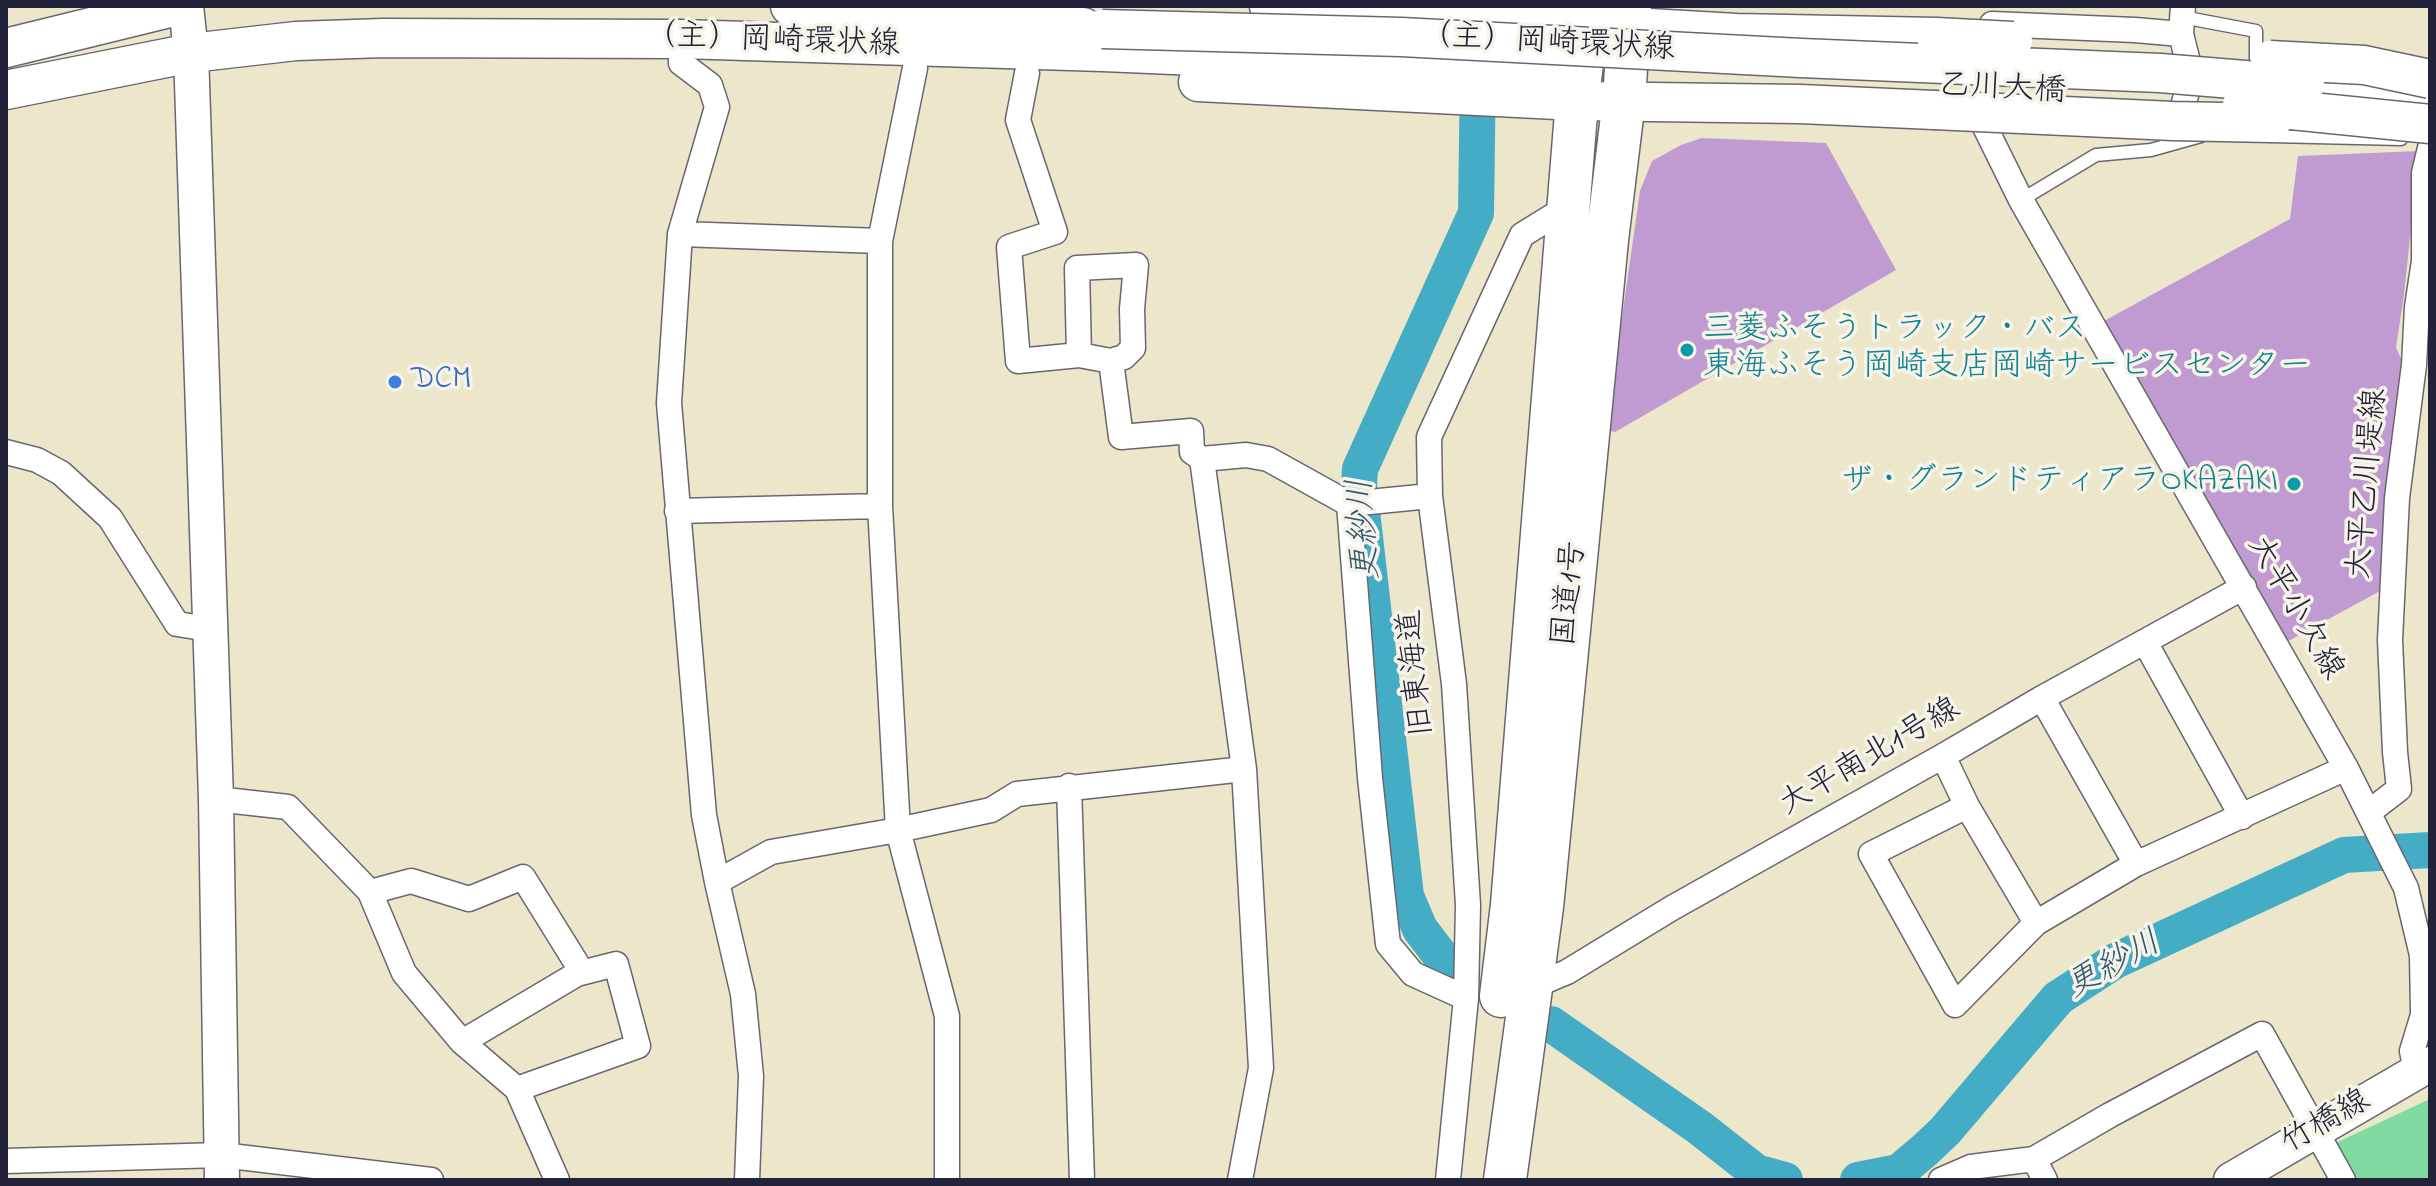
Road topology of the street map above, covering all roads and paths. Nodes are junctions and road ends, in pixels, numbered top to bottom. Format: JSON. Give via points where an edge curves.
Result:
{"nodes":[{"id":1,"x":177,"y":6,"type":"edge"},
{"id":2,"x":186,"y":6,"type":"edge"},
{"id":3,"x":210,"y":6,"type":"edge"},
{"id":4,"x":790,"y":6,"type":"edge"},
{"id":5,"x":1269,"y":6,"type":"edge"},
{"id":6,"x":1589,"y":14,"type":"edge"},
{"id":7,"x":1655,"y":17,"type":"edge"},
{"id":8,"x":2182,"y":19,"type":"edge"},
{"id":9,"x":1820,"y":35,"type":"junction"},
{"id":10,"x":681,"y":39,"type":"junction"},
{"id":11,"x":1102,"y":40,"type":"junction"},
{"id":12,"x":6,"y":48,"type":"edge"},
{"id":13,"x":191,"y":53,"type":"junction"},
{"id":14,"x":915,"y":68,"type":"junction"},
{"id":15,"x":1027,"y":73,"type":"junction"},
{"id":16,"x":2430,"y":79,"type":"edge"},
{"id":17,"x":1564,"y":81,"type":"junction"},
{"id":18,"x":6,"y":90,"type":"edge"},
{"id":19,"x":2430,"y":90,"type":"edge"},
{"id":20,"x":1629,"y":100,"type":"junction"},
{"id":21,"x":1800,"y":104,"type":"junction"},
{"id":22,"x":2430,"y":126,"type":"edge"},
{"id":23,"x":1985,"y":127,"type":"junction"},
{"id":24,"x":2256,"y":135,"type":"junction"},
{"id":25,"x":2430,"y":140,"type":"edge"},
{"id":26,"x":2430,"y":148,"type":"edge"},
{"id":27,"x":2021,"y":200,"type":"junction"},
{"id":28,"x":1569,"y":206,"type":"junction"},
{"id":29,"x":680,"y":234,"type":"junction"},
{"id":30,"x":880,"y":241,"type":"junction"},
{"id":31,"x":1079,"y":355,"type":"junction"},
{"id":32,"x":1111,"y":361,"type":"junction"},
{"id":33,"x":6,"y":452,"type":"edge"},
{"id":34,"x":1202,"y":459,"type":"junction"},
{"id":35,"x":1430,"y":496,"type":"junction"},
{"id":36,"x":1349,"y":504,"type":"junction"},
{"id":37,"x":880,"y":506,"type":"junction"},
{"id":38,"x":677,"y":511,"type":"junction"},
{"id":39,"x":2244,"y":587,"type":"junction"},
{"id":40,"x":209,"y":629,"type":"junction"},
{"id":41,"x":2145,"y":642,"type":"junction"},
{"id":42,"x":2042,"y":698,"type":"junction"},
{"id":43,"x":1943,"y":756,"type":"junction"},
{"id":44,"x":2346,"y":768,"type":"junction"},
{"id":45,"x":1244,"y":769,"type":"junction"},
{"id":46,"x":1069,"y":786,"type":"junction"},
{"id":47,"x":216,"y":799,"type":"junction"},
{"id":48,"x":1967,"y":806,"type":"junction"},
{"id":49,"x":2242,"y":817,"type":"junction"},
{"id":50,"x":2374,"y":821,"type":"junction"},
{"id":51,"x":898,"y":830,"type":"junction"},
{"id":52,"x":2136,"y":864,"type":"junction"},
{"id":53,"x":717,"y":882,"type":"junction"},
{"id":54,"x":370,"y":892,"type":"junction"},
{"id":55,"x":1468,"y":905,"type":"junction"},
{"id":56,"x":1527,"y":906,"type":"junction"},
{"id":57,"x":2036,"y":923,"type":"junction"},
{"id":58,"x":582,"y":972,"type":"junction"},
{"id":59,"x":1531,"y":987,"type":"junction"},
{"id":60,"x":1466,"y":998,"type":"junction"},
{"id":61,"x":462,"y":1042,"type":"junction"},
{"id":62,"x":2423,"y":1068,"type":"edge"},
{"id":63,"x":517,"y":1089,"type":"junction"},
{"id":64,"x":2317,"y":1131,"type":"junction"},
{"id":65,"x":6,"y":1161,"type":"edge"},
{"id":66,"x":222,"y":1168,"type":"edge"},
{"id":67,"x":2040,"y":1169,"type":"edge"},
{"id":68,"x":31,"y":1170,"type":"edge"},
{"id":69,"x":402,"y":1179,"type":"edge"},
{"id":70,"x":431,"y":1180,"type":"edge"},
{"id":71,"x":557,"y":1180,"type":"edge"},
{"id":72,"x":747,"y":1180,"type":"edge"},
{"id":73,"x":947,"y":1180,"type":"edge"},
{"id":74,"x":1082,"y":1180,"type":"edge"},
{"id":75,"x":1240,"y":1180,"type":"edge"},
{"id":76,"x":1448,"y":1180,"type":"edge"},
{"id":77,"x":1480,"y":1180,"type":"edge"},
{"id":78,"x":1505,"y":1180,"type":"edge"},
{"id":79,"x":1941,"y":1180,"type":"edge"},
{"id":80,"x":2231,"y":1180,"type":"edge"},
{"id":81,"x":2343,"y":1180,"type":"edge"}],
"edges":[{"from":1,"to":12,"type":"main road"},
{"from":2,"to":13,"type":"street"},
{"from":3,"to":13,"type":"street"},
{"from":4,"to":11,"type":"main road","name":"（主）岡崎環状線"},
{"from":5,"to":6,"type":"main road"},
{"from":6,"to":7,"type":"main road"},
{"from":6,"to":17,"type":"highway","name":"国道1号"},
{"from":7,"to":9,"type":"main road"},
{"from":7,"to":20,"type":"highway","name":"国道1号"},
{"from":8,"to":9,"type":"street","via":[[2135,30],[1931,21]]},
{"from":8,"to":23,"type":"street","via":[[2188,88],[2177,118],[2152,134]]},
{"from":8,"to":24,"type":"lane","via":[[2256,31]]},
{"from":9,"to":16,"type":"main road","bridge":true,"via":[[1936,37],[2364,65]]},
{"from":10,"to":11,"type":"main road","name":"（主）岡崎環状線"},
{"from":10,"to":13,"type":"main road","name":"（主）岡崎環状線","via":[[383,38]]},
{"from":10,"to":14,"type":"main road"},
{"from":10,"to":29,"type":"street","via":[[681,63],[710,85],[717,107]]},
{"from":11,"to":17,"type":"main road","name":"（主）岡崎環状線"},
{"from":11,"to":19,"type":"main road","name":"（主）岡崎環状線","bridge":true,"via":[[1401,37]]},
{"from":13,"to":18,"type":"main road","name":"（主）岡崎環状線"},
{"from":13,"to":40,"type":"street"},
{"from":14,"to":15,"type":"main road"},
{"from":14,"to":30,"type":"street"},
{"from":15,"to":17,"type":"main road","via":[[1499,98]]},
{"from":15,"to":31,"type":"street","via":[[1018,120],[1055,232],[1009,247],[1018,361]]},
{"from":17,"to":20,"type":"main road"},
{"from":17,"to":22,"type":"main road","name":"乙川大橋","bridge":true,"via":[[2208,102]]},
{"from":17,"to":28,"type":"highway","name":"国道1号"},
{"from":20,"to":21,"type":"main road"},
{"from":20,"to":56,"type":"highway","name":"国道1号","via":[[1607,240]]},
{"from":21,"to":22,"type":"main road","bridge":true},
{"from":21,"to":23,"type":"street","via":[[1848,116]]},
{"from":23,"to":27,"type":"street","name":"大平小欠線"},
{"from":24,"to":25,"type":"lane"},
{"from":24,"to":27,"type":"lane","via":[[2204,135],[2151,150],[2096,155]]},
{"from":26,"to":50,"type":"street","name":"大平乙川堤線","via":[[2424,173],[2424,261],[2397,498],[2390,640],[2399,789]]},
{"from":27,"to":39,"type":"street","name":"大平小欠線"},
{"from":28,"to":35,"type":"street","name":"旧東海道","via":[[1522,235],[1429,437]]},
{"from":28,"to":56,"type":"highway","name":"国道1号"},
{"from":29,"to":30,"type":"street"},
{"from":29,"to":38,"type":"street","via":[[669,403]]},
{"from":30,"to":37,"type":"street"},
{"from":31,"to":32,"type":"street"},
{"from":31,"to":32,"type":"street","via":[[1077,268],[1136,265],[1133,348]]},
{"from":32,"to":34,"type":"street","via":[[1121,437],[1191,431],[1192,452]]},
{"from":33,"to":40,"type":"street","via":[[61,473],[110,518],[177,624]]},
{"from":34,"to":36,"type":"street","via":[[1268,459]]},
{"from":34,"to":45,"type":"street"},
{"from":35,"to":36,"type":"street"},
{"from":35,"to":55,"type":"street","name":"旧東海道","via":[[1454,684]]},
{"from":36,"to":60,"type":"street","via":[[1388,944],[1413,974]]},
{"from":37,"to":38,"type":"street"},
{"from":37,"to":51,"type":"street"},
{"from":38,"to":53,"type":"street","via":[[704,815]]},
{"from":39,"to":41,"type":"street","name":"大平南北1号線"},
{"from":39,"to":44,"type":"street","name":"大平小欠線"},
{"from":40,"to":47,"type":"street"},
{"from":41,"to":42,"type":"street","name":"大平南北1号線"},
{"from":41,"to":49,"type":"street"},
{"from":42,"to":43,"type":"street","name":"大平南北1号線"},
{"from":42,"to":52,"type":"street"},
{"from":43,"to":48,"type":"street"},
{"from":43,"to":59,"type":"street","name":"大平南北1号線","via":[[1567,972]]},
{"from":44,"to":49,"type":"street"},
{"from":44,"to":50,"type":"street","name":"大平小欠線"},
{"from":45,"to":46,"type":"street"},
{"from":45,"to":75,"type":"street","via":[[1261,1068]]},
{"from":46,"to":51,"type":"street","via":[[1017,794],[991,810]]},
{"from":46,"to":74,"type":"street"},
{"from":47,"to":54,"type":"street","via":[[288,807]]},
{"from":47,"to":66,"type":"street"},
{"from":48,"to":57,"type":"street"},
{"from":48,"to":57,"type":"street","via":[[1871,854],[1955,1005]]},
{"from":49,"to":52,"type":"street"},
{"from":50,"to":62,"type":"street","name":"大平小欠線","via":[[2406,888],[2422,955],[2423,1015],[2412,1051]]},
{"from":51,"to":53,"type":"street","via":[[771,852]]},
{"from":51,"to":73,"type":"street","via":[[947,1016]]},
{"from":52,"to":57,"type":"street"},
{"from":53,"to":72,"type":"street","via":[[743,994],[751,1076]]},
{"from":54,"to":58,"type":"street","via":[[411,881],[469,899],[523,877]]},
{"from":54,"to":61,"type":"street","via":[[404,973]]},
{"from":55,"to":56,"type":"street"},
{"from":55,"to":60,"type":"street","name":"旧東海道"},
{"from":56,"to":59,"type":"highway","name":"国道1号"},
{"from":56,"to":77,"type":"highway","name":"国道1号"},
{"from":58,"to":61,"type":"street"},
{"from":58,"to":63,"type":"street","via":[[616,964],[638,1046]]},
{"from":59,"to":78,"type":"highway","name":"国道1号"},
{"from":60,"to":76,"type":"street","name":"旧東海道"},
{"from":61,"to":63,"type":"street"},
{"from":62,"to":64,"type":"street","name":"竹橋線"},
{"from":63,"to":71,"type":"street"},
{"from":64,"to":67,"type":"street","via":[[2262,1034]]},
{"from":64,"to":80,"type":"street","name":"竹橋線"},
{"from":64,"to":81,"type":"street"},
{"from":65,"to":68,"type":"street"},
{"from":66,"to":68,"type":"street"},
{"from":66,"to":69,"type":"street"},
{"from":67,"to":79,"type":"street","via":[[1971,1167]]},
{"from":69,"to":70,"type":"street"}]}
